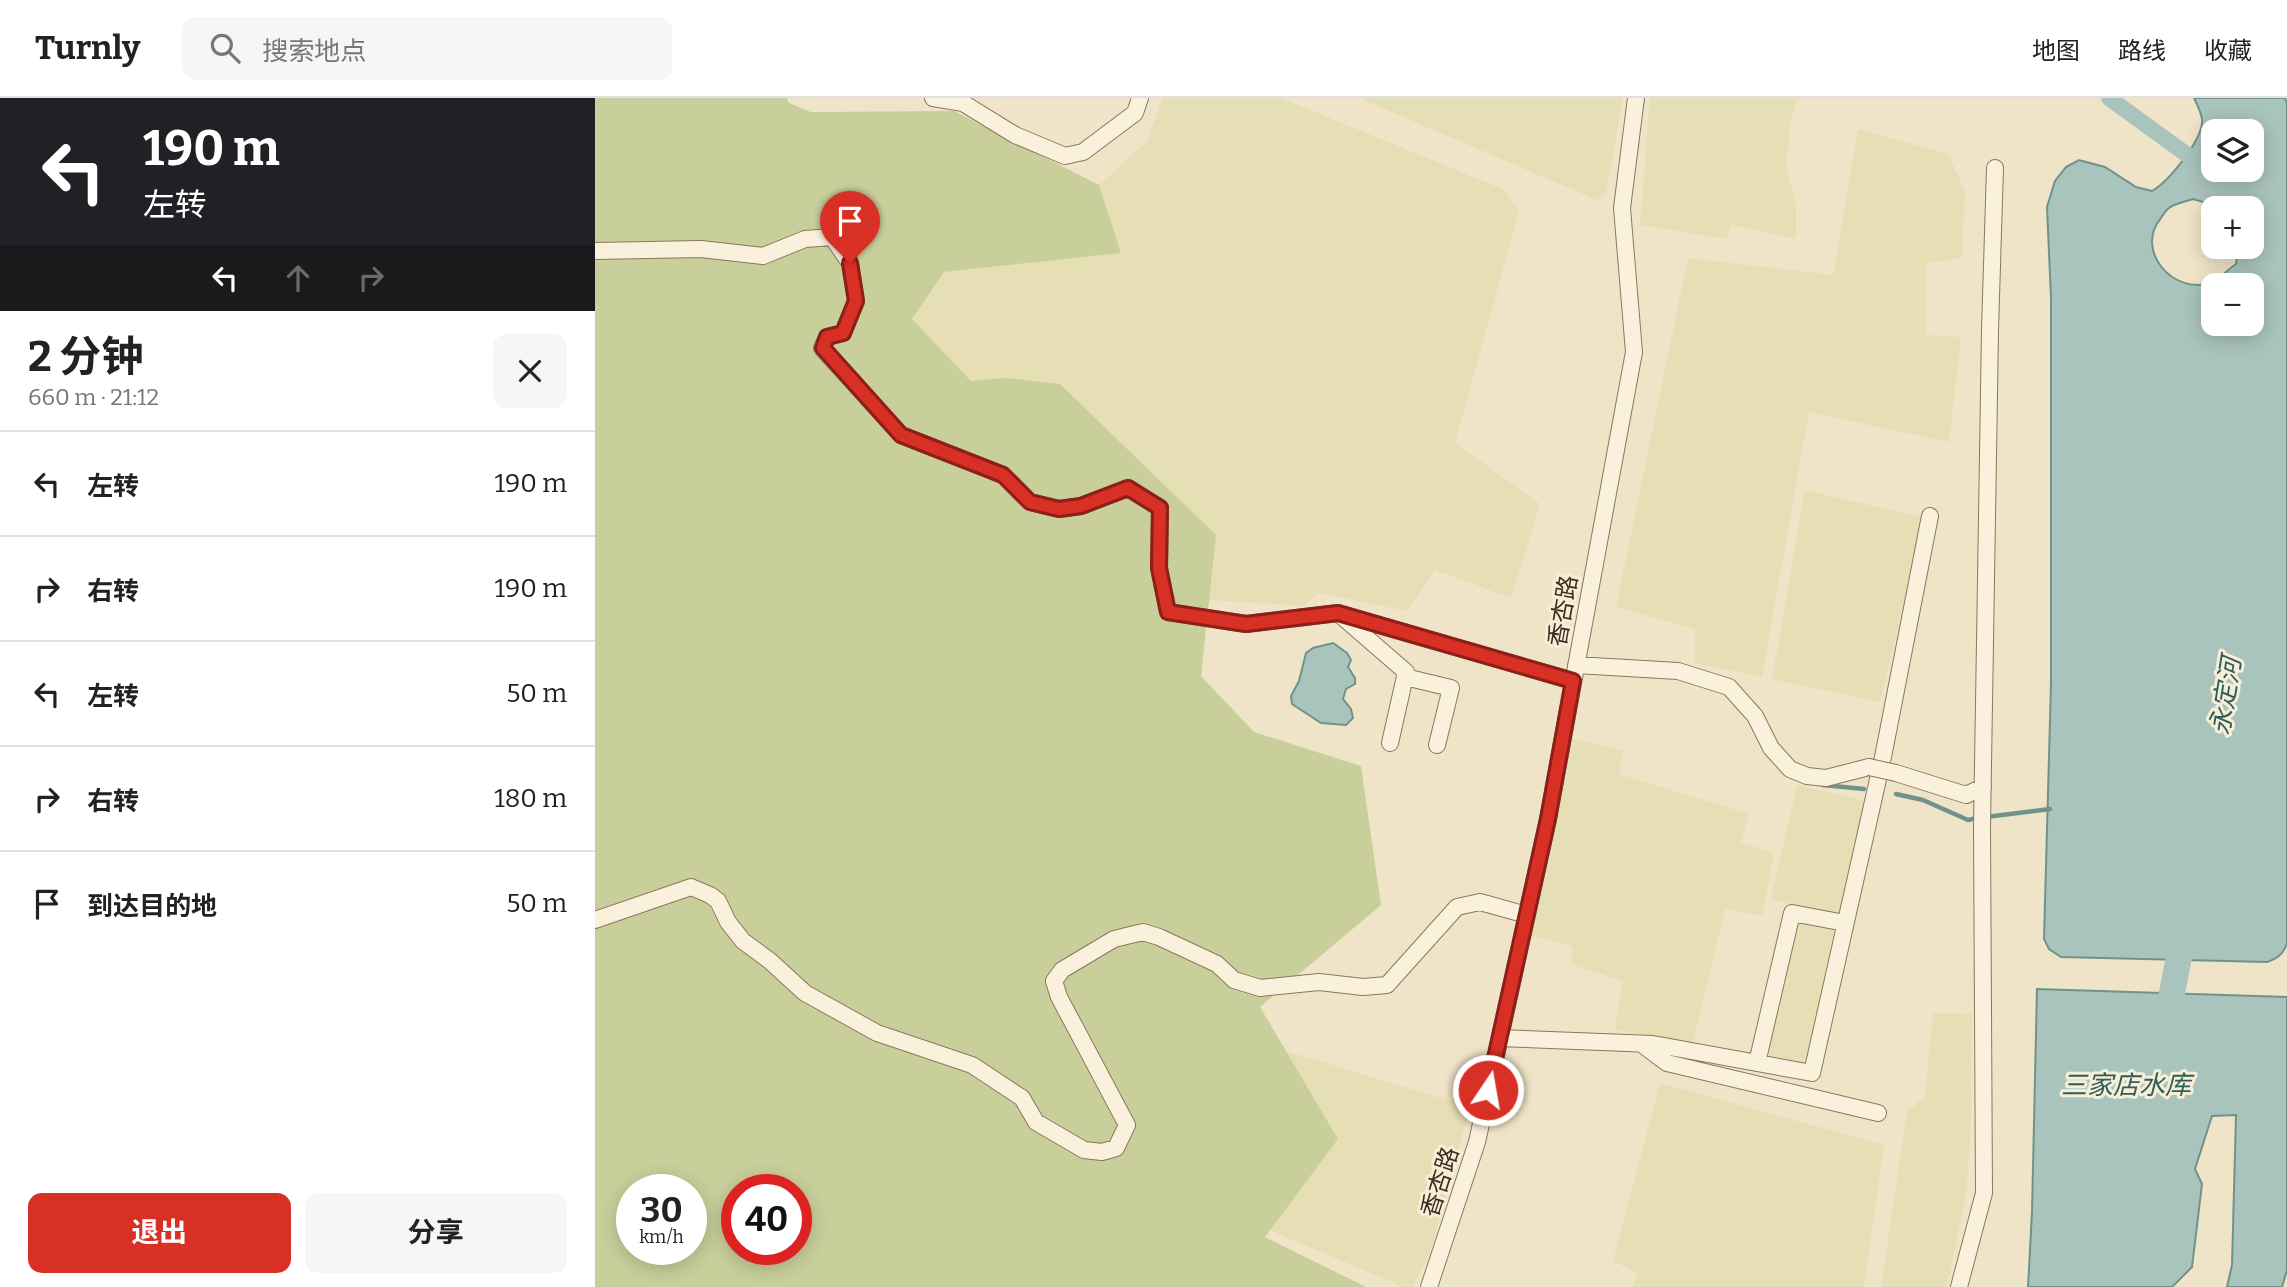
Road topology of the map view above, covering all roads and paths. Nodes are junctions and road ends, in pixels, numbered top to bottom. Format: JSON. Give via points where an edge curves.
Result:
{"nodes":[{"id":1,"x":933,"y":98,"type":"edge"},
{"id":2,"x":1140,"y":98,"type":"edge"},
{"id":3,"x":1636,"y":98,"type":"edge"},
{"id":4,"x":1995,"y":168,"type":"dead end"},
{"id":5,"x":595,"y":251,"type":"edge"},
{"id":6,"x":1930,"y":516,"type":"dead end"},
{"id":7,"x":1338,"y":613,"type":"junction"},
{"id":8,"x":1574,"y":673,"type":"junction"},
{"id":9,"x":1405,"y":677,"type":"junction"},
{"id":10,"x":1390,"y":743,"type":"dead end"},
{"id":11,"x":1437,"y":745,"type":"dead end"},
{"id":12,"x":1983,"y":787,"type":"junction"},
{"id":13,"x":1527,"y":915,"type":"junction"},
{"id":14,"x":595,"y":920,"type":"edge"},
{"id":15,"x":1845,"y":923,"type":"junction"},
{"id":16,"x":1500,"y":1038,"type":"junction"},
{"id":17,"x":1640,"y":1044,"type":"junction"},
{"id":18,"x":1757,"y":1063,"type":"junction"},
{"id":19,"x":1878,"y":1113,"type":"dead end"},
{"id":20,"x":1429,"y":1287,"type":"edge"},
{"id":21,"x":1959,"y":1287,"type":"edge"}],
"edges":[{"from":1,"to":2,"type":"street","via":[[963,103],[1015,135],[1065,156],[1083,152],[1135,113]]},
{"from":3,"to":8,"type":"street","name":"香杏路","via":[[1622,208],[1633,352]]},
{"from":4,"to":12,"type":"street"},
{"from":5,"to":7,"type":"street","via":[[701,249],[763,256],[805,239],[832,237],[850,263],[856,301],[843,333],[827,337],[823,348],[901,435],[1003,475],[1030,502],[1059,509],[1081,506],[1128,488],[1160,508],[1159,568],[1168,612],[1246,624]]},
{"from":6,"to":15,"type":"street"},
{"from":7,"to":8,"type":"street"},
{"from":7,"to":9,"type":"street","via":[[1406,672]]},
{"from":8,"to":12,"type":"street","bridge":true,"via":[[1678,671],[1729,687],[1755,716],[1771,748],[1790,769],[1807,776],[1826,778],[1869,767],[1966,795]]},
{"from":8,"to":13,"type":"street","name":"香杏路"},
{"from":9,"to":10,"type":"street"},
{"from":9,"to":11,"type":"street","via":[[1451,688]]},
{"from":12,"to":21,"type":"street","via":[[1984,1193]]},
{"from":13,"to":14,"type":"street","via":[[1480,902],[1457,907],[1387,985],[1363,987],[1319,982],[1260,988],[1234,980],[1217,964],[1159,937],[1143,932],[1114,939],[1062,970],[1054,981],[1127,1125],[1116,1148],[1102,1152],[1084,1150],[1037,1122],[1022,1098],[972,1065],[877,1033],[805,993],[743,941],[710,895],[691,887]]},
{"from":13,"to":16,"type":"street","name":"香杏路"},
{"from":15,"to":18,"type":"street","via":[[1792,912]]},
{"from":15,"to":18,"type":"street","via":[[1812,1073]]},
{"from":16,"to":17,"type":"street"},
{"from":16,"to":20,"type":"street","name":"香杏路","via":[[1477,1142]]},
{"from":17,"to":18,"type":"street"},
{"from":17,"to":19,"type":"street","via":[[1667,1063]]}]}
